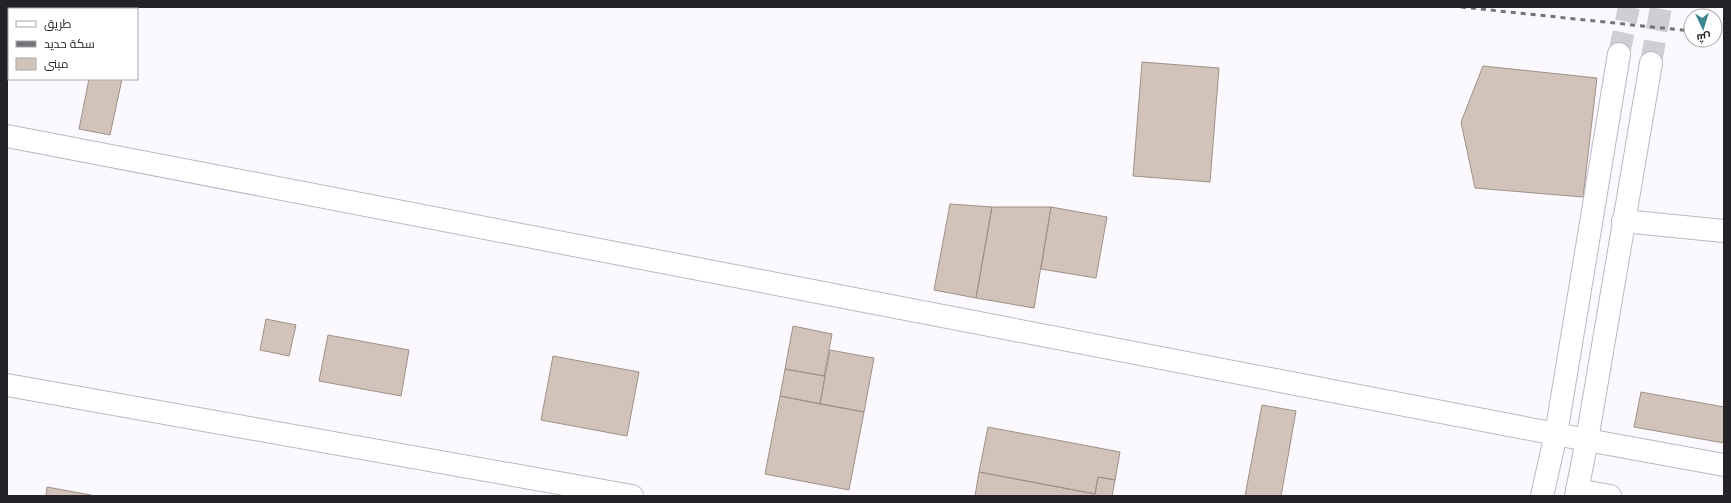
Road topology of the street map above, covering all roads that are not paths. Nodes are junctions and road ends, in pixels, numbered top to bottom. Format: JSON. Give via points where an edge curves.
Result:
{"nodes":[{"id":1,"x":1619,"y":54,"type":"tunnel mouth"},
{"id":2,"x":1651,"y":63,"type":"tunnel mouth"},
{"id":3,"x":7,"y":136,"type":"edge"},
{"id":4,"x":1624,"y":221,"type":"junction"},
{"id":5,"x":1724,"y":231,"type":"edge"},
{"id":6,"x":7,"y":385,"type":"edge"},
{"id":7,"x":1556,"y":434,"type":"junction"},
{"id":8,"x":1587,"y":440,"type":"junction"},
{"id":9,"x":1724,"y":464,"type":"edge"},
{"id":10,"x":1576,"y":493,"type":"edge"},
{"id":11,"x":632,"y":496,"type":"edge"},
{"id":12,"x":1542,"y":496,"type":"edge"},
{"id":13,"x":1610,"y":496,"type":"edge"}],
"edges":[{"from":1,"to":7,"type":"main road"},
{"from":2,"to":4,"type":"main road"},
{"from":3,"to":7,"type":"main road"},
{"from":4,"to":5,"type":"main road"},
{"from":4,"to":8,"type":"main road"},
{"from":6,"to":11,"type":"main road"},
{"from":7,"to":8,"type":"main road"},
{"from":7,"to":12,"type":"main road"},
{"from":8,"to":9,"type":"main road"},
{"from":8,"to":10,"type":"main road"},
{"from":10,"to":13,"type":"main road"}]}
